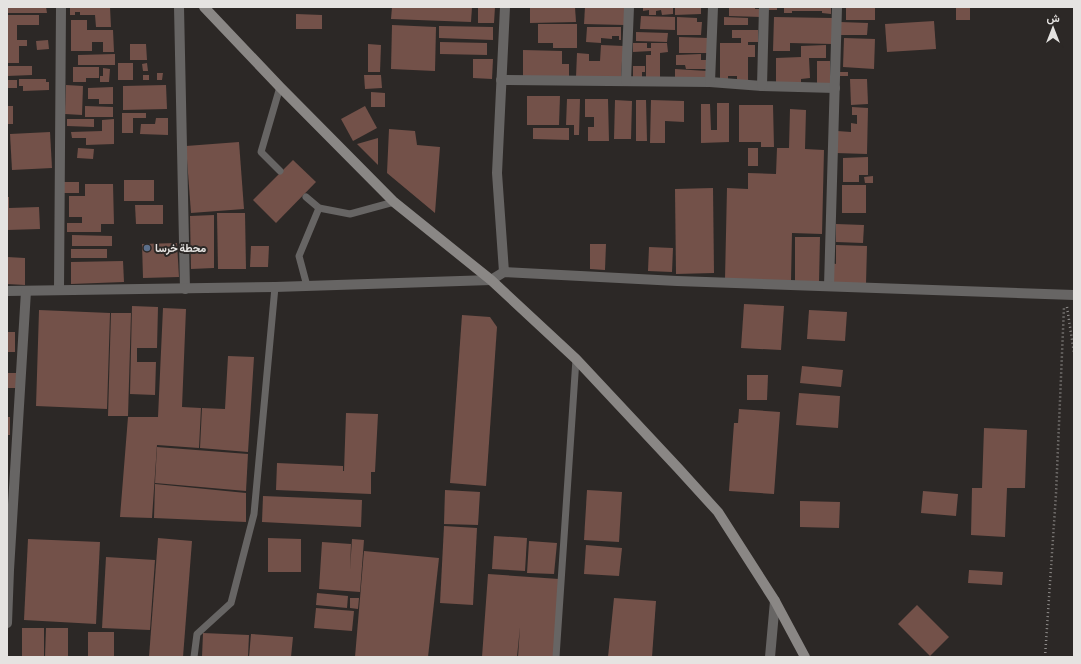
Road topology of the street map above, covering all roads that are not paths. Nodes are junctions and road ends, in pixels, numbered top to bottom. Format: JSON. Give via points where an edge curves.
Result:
{"nodes":[{"id":1,"x":61,"y":7,"type":"edge"},
{"id":2,"x":179,"y":7,"type":"edge"},
{"id":3,"x":204,"y":7,"type":"edge"},
{"id":4,"x":505,"y":7,"type":"edge"},
{"id":5,"x":629,"y":7,"type":"edge"},
{"id":6,"x":713,"y":7,"type":"edge"},
{"id":7,"x":764,"y":7,"type":"edge"},
{"id":8,"x":837,"y":7,"type":"edge"},
{"id":9,"x":501,"y":80,"type":"junction"},
{"id":10,"x":626,"y":81,"type":"junction"},
{"id":11,"x":710,"y":82,"type":"junction"},
{"id":12,"x":762,"y":86,"type":"junction"},
{"id":13,"x":280,"y":87,"type":"junction"},
{"id":14,"x":835,"y":88,"type":"junction"},
{"id":15,"x":280,"y":171,"type":"dead end"},
{"id":16,"x":306,"y":197,"type":"dead end"},
{"id":17,"x":394,"y":202,"type":"junction"},
{"id":18,"x":319,"y":208,"type":"junction"},
{"id":19,"x":504,"y":272,"type":"junction"},
{"id":20,"x":491,"y":280,"type":"junction"},
{"id":21,"x":307,"y":286,"type":"junction"},
{"id":22,"x":829,"y":286,"type":"junction"},
{"id":23,"x":275,"y":287,"type":"junction"},
{"id":24,"x":185,"y":289,"type":"junction"},
{"id":25,"x":59,"y":290,"type":"junction"},
{"id":26,"x":7,"y":291,"type":"edge"},
{"id":27,"x":26,"y":291,"type":"junction"},
{"id":28,"x":1069,"y":295,"type":"edge"},
{"id":29,"x":576,"y":359,"type":"junction"},
{"id":30,"x":8,"y":570,"type":"edge"},
{"id":31,"x":775,"y":601,"type":"junction"},
{"id":32,"x":7,"y":623,"type":"edge"},
{"id":33,"x":194,"y":657,"type":"edge"},
{"id":34,"x":556,"y":657,"type":"edge"},
{"id":35,"x":770,"y":657,"type":"edge"},
{"id":36,"x":805,"y":657,"type":"edge"}],
"edges":[{"from":1,"to":25,"type":"street"},
{"from":2,"to":24,"type":"street"},
{"from":3,"to":13,"type":"main road"},
{"from":4,"to":9,"type":"street"},
{"from":5,"to":10,"type":"street"},
{"from":6,"to":11,"type":"street"},
{"from":7,"to":12,"type":"street"},
{"from":8,"to":14,"type":"street"},
{"from":9,"to":10,"type":"street"},
{"from":9,"to":19,"type":"street","via":[[497,173]]},
{"from":10,"to":11,"type":"street"},
{"from":11,"to":12,"type":"street"},
{"from":12,"to":14,"type":"street"},
{"from":13,"to":15,"type":"lane","via":[[261,152]]},
{"from":13,"to":17,"type":"main road"},
{"from":14,"to":22,"type":"street"},
{"from":16,"to":18,"type":"lane"},
{"from":17,"to":18,"type":"lane","via":[[350,214]]},
{"from":17,"to":20,"type":"main road"},
{"from":18,"to":21,"type":"lane","via":[[299,256]]},
{"from":19,"to":20,"type":"street"},
{"from":19,"to":22,"type":"street"},
{"from":20,"to":21,"type":"street"},
{"from":20,"to":29,"type":"main road"},
{"from":21,"to":23,"type":"street"},
{"from":22,"to":28,"type":"street"},
{"from":23,"to":24,"type":"street"},
{"from":23,"to":33,"type":"lane","via":[[254,514],[231,603],[197,634]]},
{"from":24,"to":25,"type":"street"},
{"from":25,"to":27,"type":"street"},
{"from":26,"to":27,"type":"street"},
{"from":27,"to":30,"type":"street"},
{"from":29,"to":31,"type":"main road","via":[[718,512]]},
{"from":29,"to":34,"type":"lane"},
{"from":30,"to":32,"type":"street"},
{"from":31,"to":35,"type":"street"},
{"from":31,"to":36,"type":"main road"}]}
